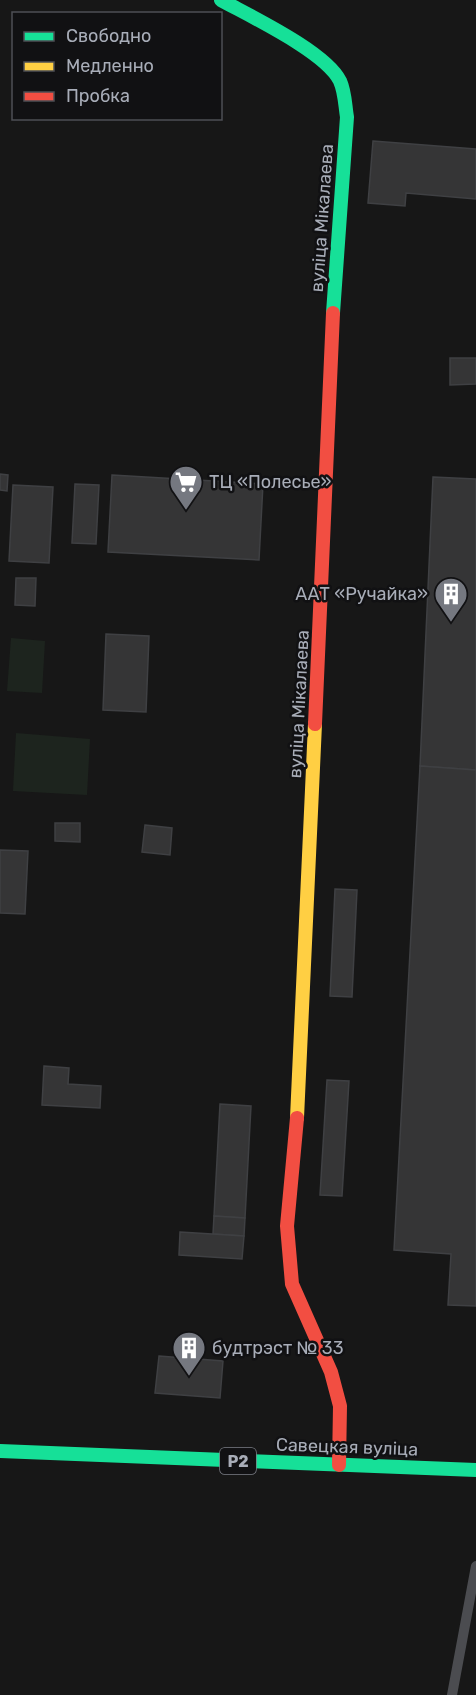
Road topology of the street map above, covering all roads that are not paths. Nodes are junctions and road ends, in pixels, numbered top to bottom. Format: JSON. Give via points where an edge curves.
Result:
{"nodes":[{"id":1,"x":221,"y":0,"type":"edge"},
{"id":2,"x":0,"y":1450,"type":"edge"},
{"id":3,"x":339,"y":1465,"type":"junction"},
{"id":4,"x":476,"y":1470,"type":"edge"},
{"id":5,"x":476,"y":1566,"type":"edge"},
{"id":6,"x":453,"y":1695,"type":"edge"}],
"edges":[{"from":1,"to":3,"type":"main road","name":"вуліца Мікалаева","via":[[297,45],[338,76],[347,117],[333,318],[298,1092],[287,1226],[292,1284],[331,1372],[340,1406]]},
{"from":2,"to":3,"type":"main road","name":"Савецкая вуліца","number":"Р2"},
{"from":3,"to":4,"type":"main road","name":"Савецкая вуліца","number":"Р2"},
{"from":5,"to":6,"type":"street"}]}
